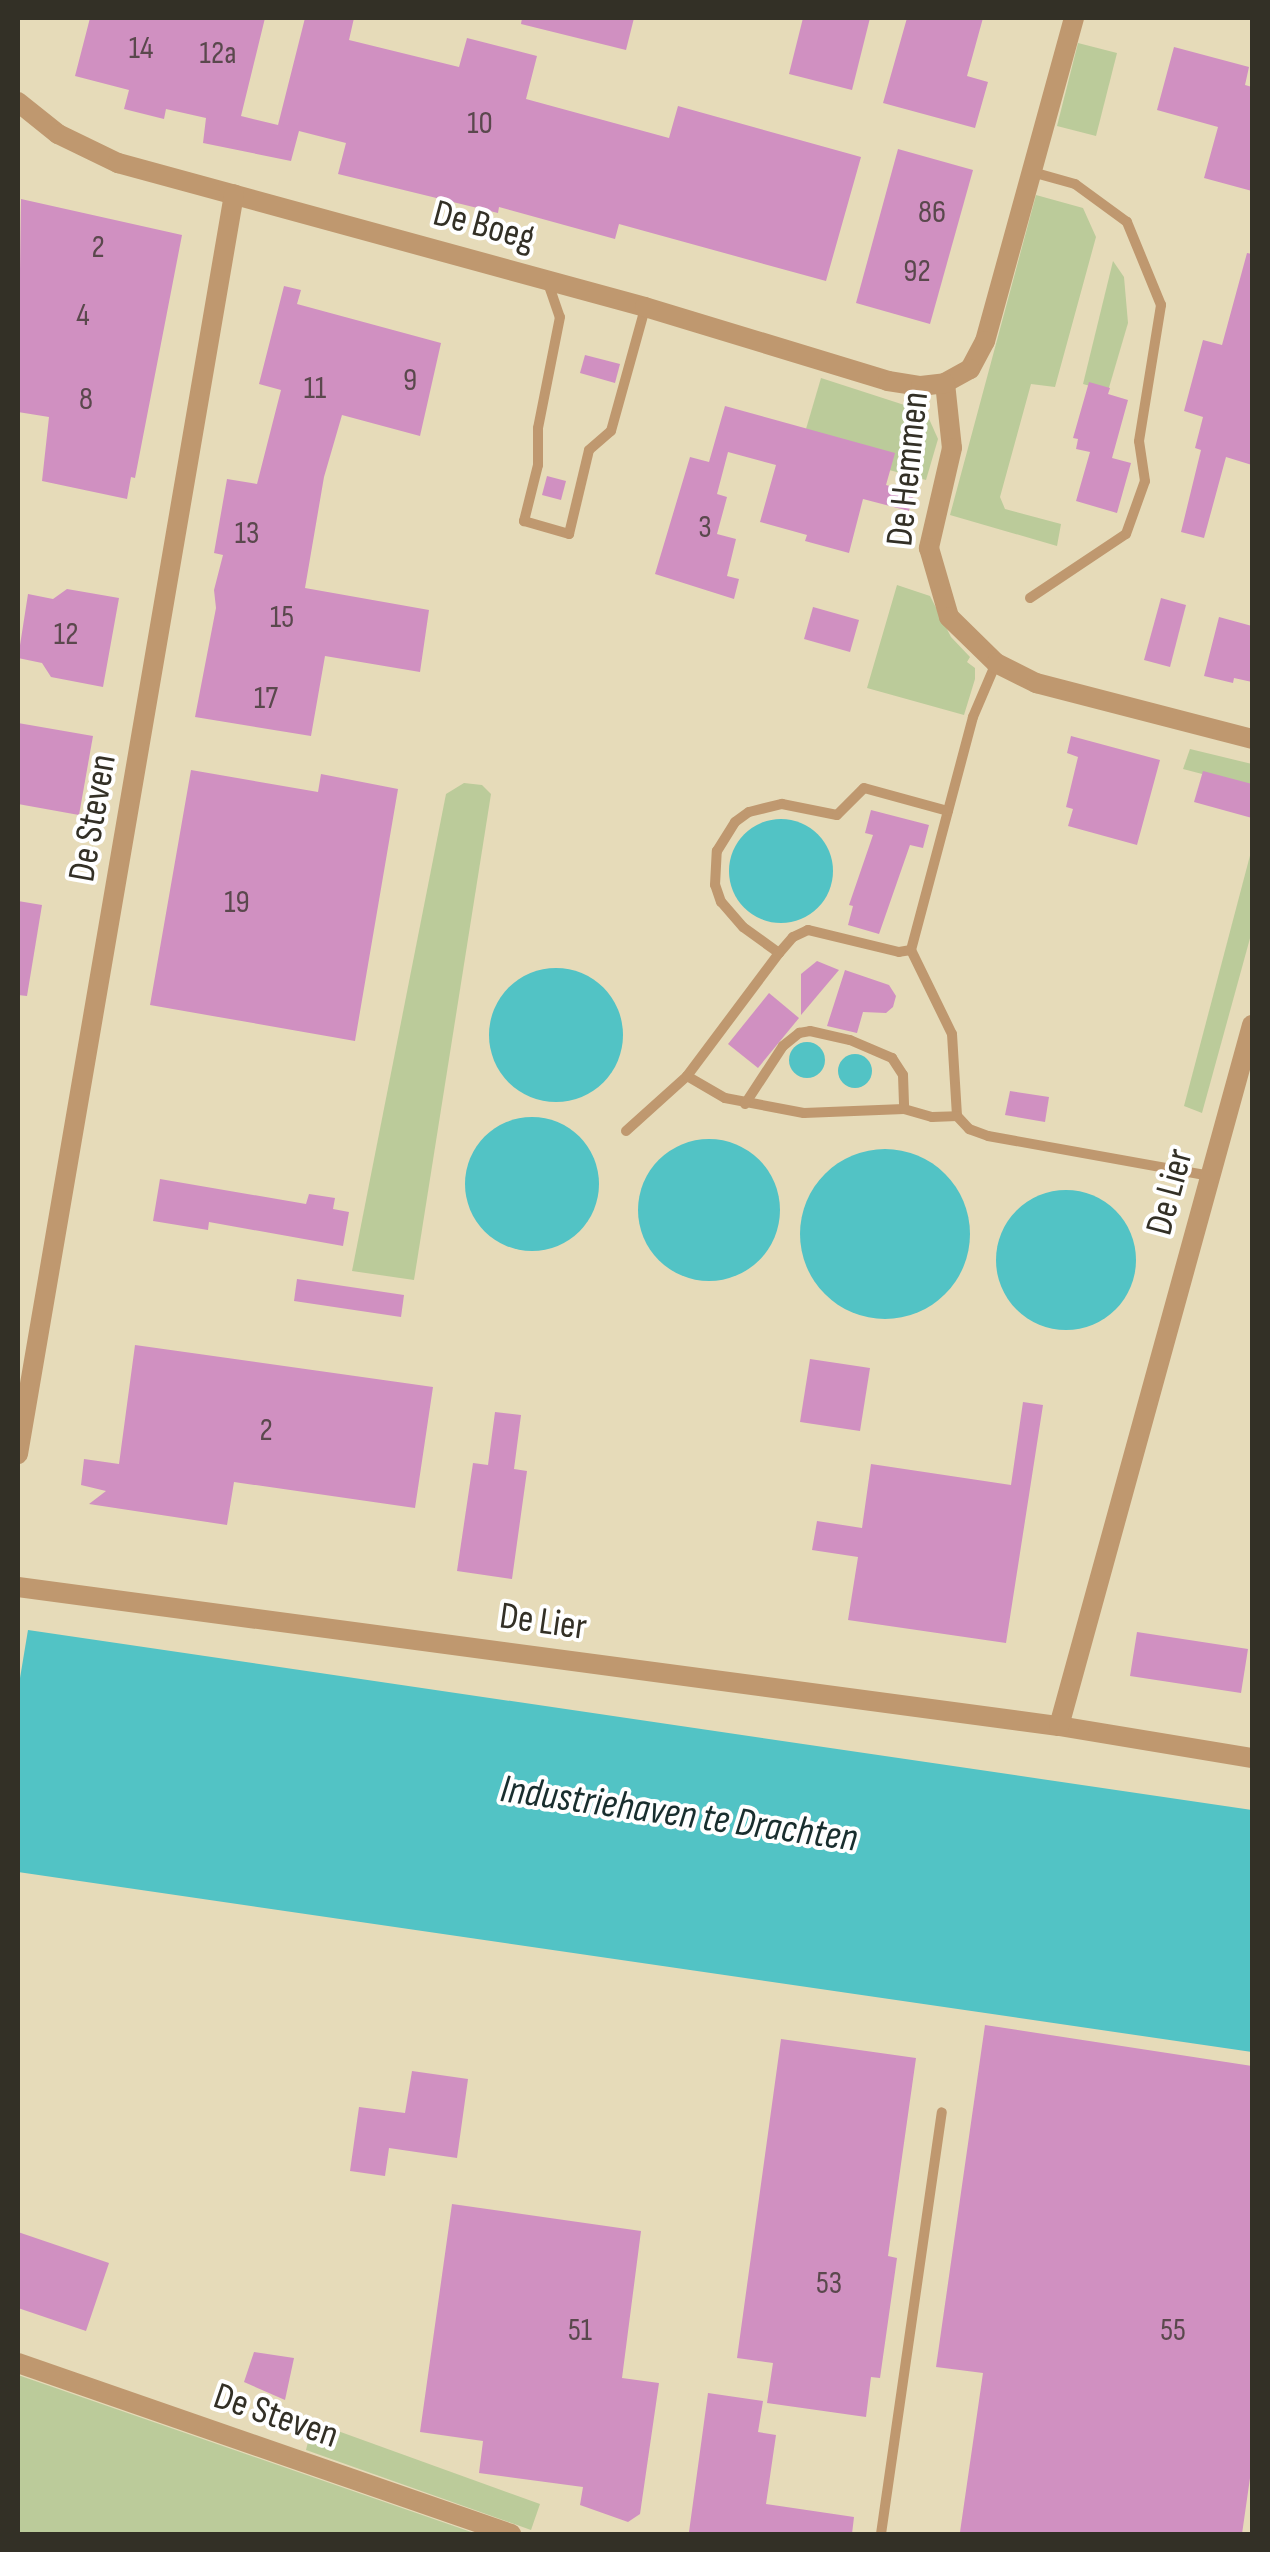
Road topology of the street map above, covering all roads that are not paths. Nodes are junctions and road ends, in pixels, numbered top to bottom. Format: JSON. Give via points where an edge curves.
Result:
{"nodes":[{"id":1,"x":1074,"y":18,"type":"edge"},
{"id":2,"x":18,"y":102,"type":"edge"},
{"id":3,"x":1031,"y":172,"type":"junction"},
{"id":4,"x":234,"y":194,"type":"junction"},
{"id":5,"x":546,"y":279,"type":"junction"},
{"id":6,"x":646,"y":307,"type":"junction"},
{"id":7,"x":945,"y":384,"type":"junction"},
{"id":8,"x":1030,"y":598,"type":"dead end"},
{"id":9,"x":996,"y":663,"type":"junction"},
{"id":10,"x":1252,"y":740,"type":"edge"},
{"id":11,"x":948,"y":811,"type":"junction"},
{"id":12,"x":911,"y":950,"type":"junction"},
{"id":13,"x":779,"y":953,"type":"junction"},
{"id":14,"x":1252,"y":1025,"type":"edge"},
{"id":15,"x":686,"y":1076,"type":"junction"},
{"id":16,"x":745,"y":1104,"type":"junction"},
{"id":17,"x":904,"y":1110,"type":"junction"},
{"id":18,"x":958,"y":1116,"type":"junction"},
{"id":19,"x":626,"y":1131,"type":"dead end"},
{"id":20,"x":1210,"y":1176,"type":"junction"},
{"id":21,"x":18,"y":1454,"type":"edge"},
{"id":22,"x":18,"y":1587,"type":"edge"},
{"id":23,"x":1059,"y":1726,"type":"junction"},
{"id":24,"x":1252,"y":1758,"type":"edge"},
{"id":25,"x":942,"y":2112,"type":"dead end"},
{"id":26,"x":18,"y":2363,"type":"edge"},
{"id":27,"x":510,"y":2534,"type":"edge"},
{"id":28,"x":881,"y":2534,"type":"edge"}],
"edges":[{"from":1,"to":3,"type":"street","name":"De Hemmen"},
{"from":2,"to":4,"type":"street","name":"De Boeg","via":[[58,134],[118,162]]},
{"from":3,"to":7,"type":"street","name":"De Hemmen","via":[[986,341],[970,369]]},
{"from":3,"to":8,"type":"lane","via":[[1076,184],[1127,222],[1161,305],[1139,441],[1145,481],[1126,534]]},
{"from":4,"to":5,"type":"street","name":"De Boeg"},
{"from":4,"to":21,"type":"street","name":"De Steven"},
{"from":5,"to":6,"type":"street","name":"De Boeg"},
{"from":5,"to":6,"type":"lane","via":[[560,317],[524,521],[570,534],[589,450],[611,430]]},
{"from":6,"to":7,"type":"street","name":"De Boeg","via":[[888,381]]},
{"from":7,"to":9,"type":"street","name":"De Hemmen","via":[[952,448],[929,548],[950,617]]},
{"from":9,"to":10,"type":"street","name":"De Hemmen","via":[[1036,683]]},
{"from":9,"to":11,"type":"lane","via":[[973,717]]},
{"from":11,"to":12,"type":"lane"},
{"from":11,"to":13,"type":"lane","via":[[864,788],[838,815],[782,804],[735,822],[717,852],[715,885],[730,916]]},
{"from":12,"to":13,"type":"lane","via":[[808,930]]},
{"from":12,"to":18,"type":"lane","via":[[952,1034]]},
{"from":13,"to":15,"type":"lane"},
{"from":14,"to":20,"type":"street","name":"De Lier"},
{"from":15,"to":16,"type":"lane"},
{"from":15,"to":19,"type":"lane"},
{"from":16,"to":17,"type":"lane","via":[[830,1115]]},
{"from":16,"to":17,"type":"lane","via":[[783,1046],[810,1031],[892,1058],[904,1075]]},
{"from":17,"to":18,"type":"lane"},
{"from":18,"to":20,"type":"lane","via":[[988,1136]]},
{"from":20,"to":23,"type":"street","name":"De Lier"},
{"from":22,"to":23,"type":"street","name":"De Lier"},
{"from":23,"to":24,"type":"street","name":"De Lier"},
{"from":25,"to":28,"type":"lane"},
{"from":26,"to":27,"type":"street","name":"De Steven"}]}
